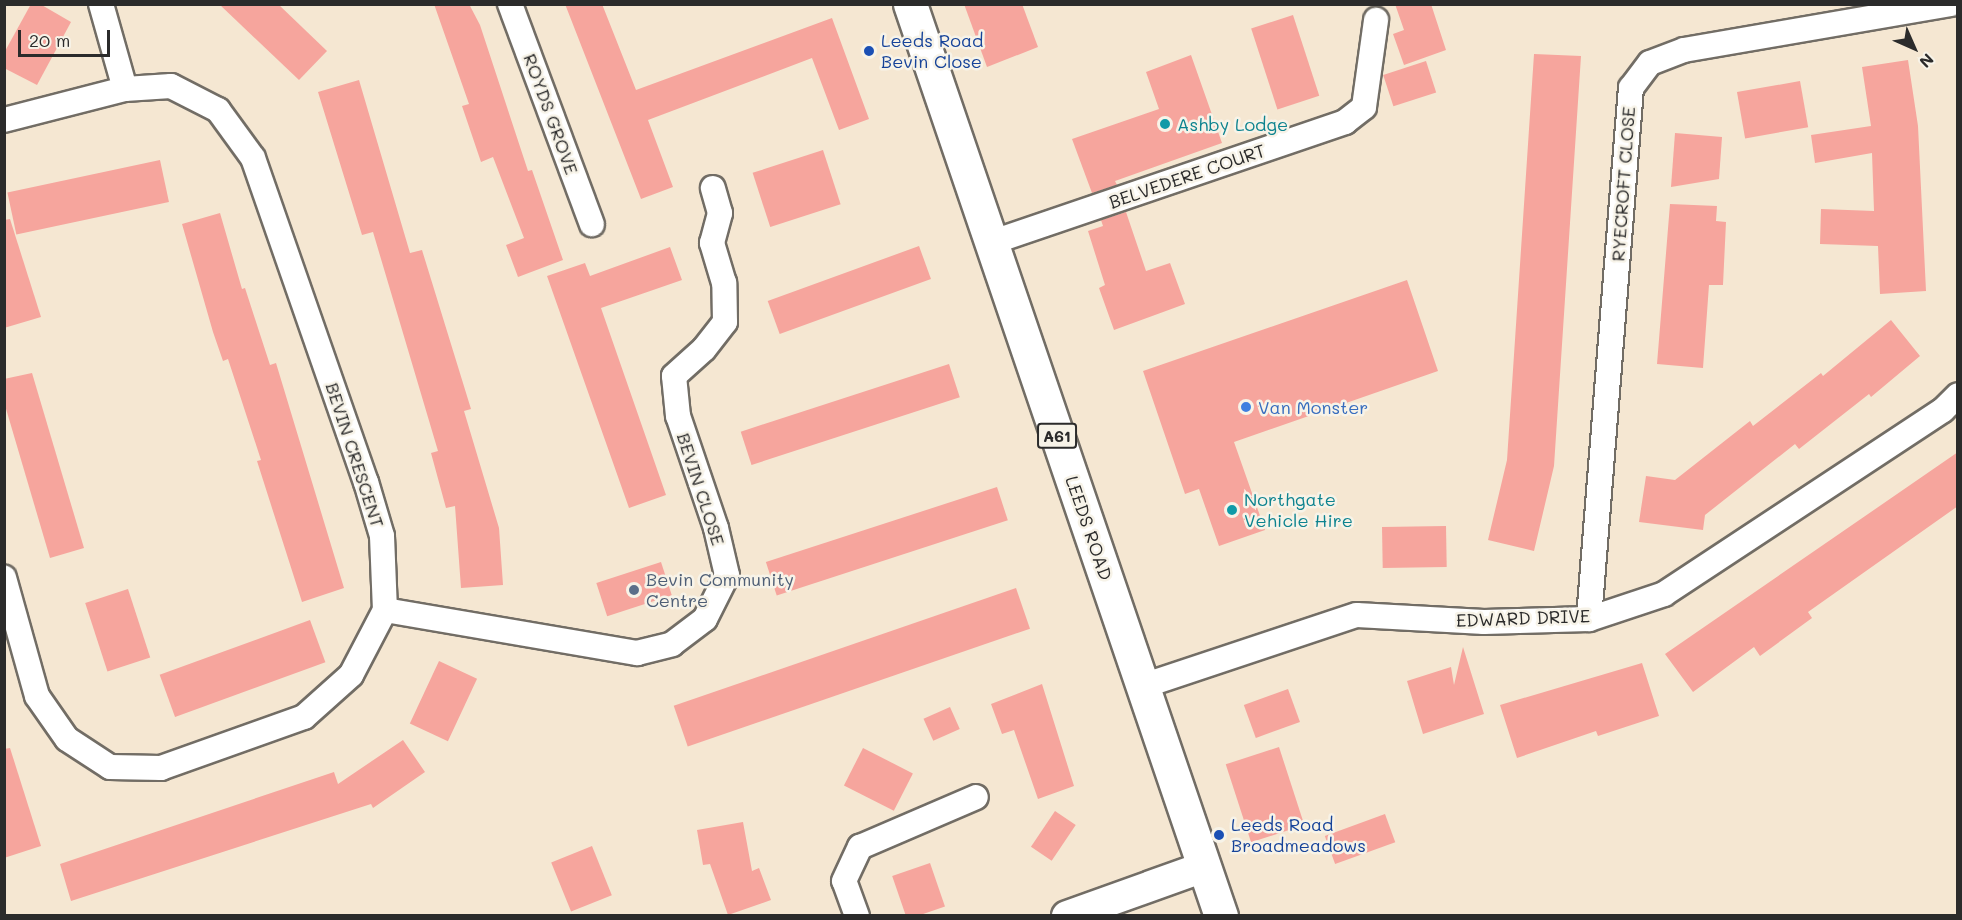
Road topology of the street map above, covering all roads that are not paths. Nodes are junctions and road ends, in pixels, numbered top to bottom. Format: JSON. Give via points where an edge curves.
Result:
{"nodes":[{"id":1,"x":101,"y":4,"type":"edge"},
{"id":2,"x":510,"y":4,"type":"edge"},
{"id":3,"x":910,"y":4,"type":"edge"},
{"id":4,"x":1951,"y":4,"type":"edge"},
{"id":5,"x":1377,"y":20,"type":"dead end"},
{"id":6,"x":125,"y":89,"type":"junction"},
{"id":7,"x":4,"y":120,"type":"edge"},
{"id":8,"x":713,"y":188,"type":"dead end"},
{"id":9,"x":592,"y":224,"type":"dead end"},
{"id":10,"x":990,"y":243,"type":"junction"},
{"id":11,"x":1958,"y":395,"type":"edge"},
{"id":12,"x":4,"y":578,"type":"edge"},
{"id":13,"x":385,"y":610,"type":"junction"},
{"id":14,"x":1589,"y":619,"type":"junction"},
{"id":15,"x":1143,"y":686,"type":"junction"},
{"id":16,"x":976,"y":797,"type":"dead end"},
{"id":17,"x":1204,"y":867,"type":"junction"},
{"id":18,"x":857,"y":915,"type":"edge"},
{"id":19,"x":1067,"y":915,"type":"edge"},
{"id":20,"x":1221,"y":915,"type":"edge"}],
"edges":[{"from":1,"to":6,"type":"street"},
{"from":2,"to":9,"type":"street","name":"ROYDS GROVE"},
{"from":3,"to":10,"type":"main road","name":"LEEDS ROAD","number":"A61"},
{"from":4,"to":14,"type":"street","name":"RYECROFT CLOSE","via":[[1684,50],[1650,63],[1630,88]]},
{"from":5,"to":10,"type":"street","name":"BELVEDERE COURT","via":[[1366,100],[1357,115],[1345,122]]},
{"from":6,"to":7,"type":"street","name":"BEVIN CRESCENT"},
{"from":6,"to":13,"type":"street","name":"BEVIN CRESCENT","via":[[171,86],[218,110],[253,158],[382,536]]},
{"from":8,"to":13,"type":"street","name":"BEVIN CLOSE","via":[[720,213],[712,243],[724,284],[725,322],[704,350],[674,376],[678,416],[716,528],[727,574],[705,619],[672,644],[637,653]]},
{"from":10,"to":15,"type":"main road","name":"LEEDS ROAD","number":"A61"},
{"from":11,"to":14,"type":"street","name":"EDWARD DRIVE","via":[[1943,410],[1664,594]]},
{"from":12,"to":13,"type":"street","name":"BEVIN CRESCENT","via":[[37,696],[67,739],[110,767],[162,768],[303,717],[351,675]]},
{"from":14,"to":15,"type":"street","name":"EDWARD DRIVE","via":[[1484,622],[1357,615]]},
{"from":15,"to":17,"type":"main road","name":"LEEDS ROAD","number":"A61"},
{"from":16,"to":18,"type":"street","via":[[860,847],[844,881]]},
{"from":17,"to":19,"type":"street"},
{"from":17,"to":20,"type":"main road","name":"LEEDS ROAD","number":"A61"}]}
